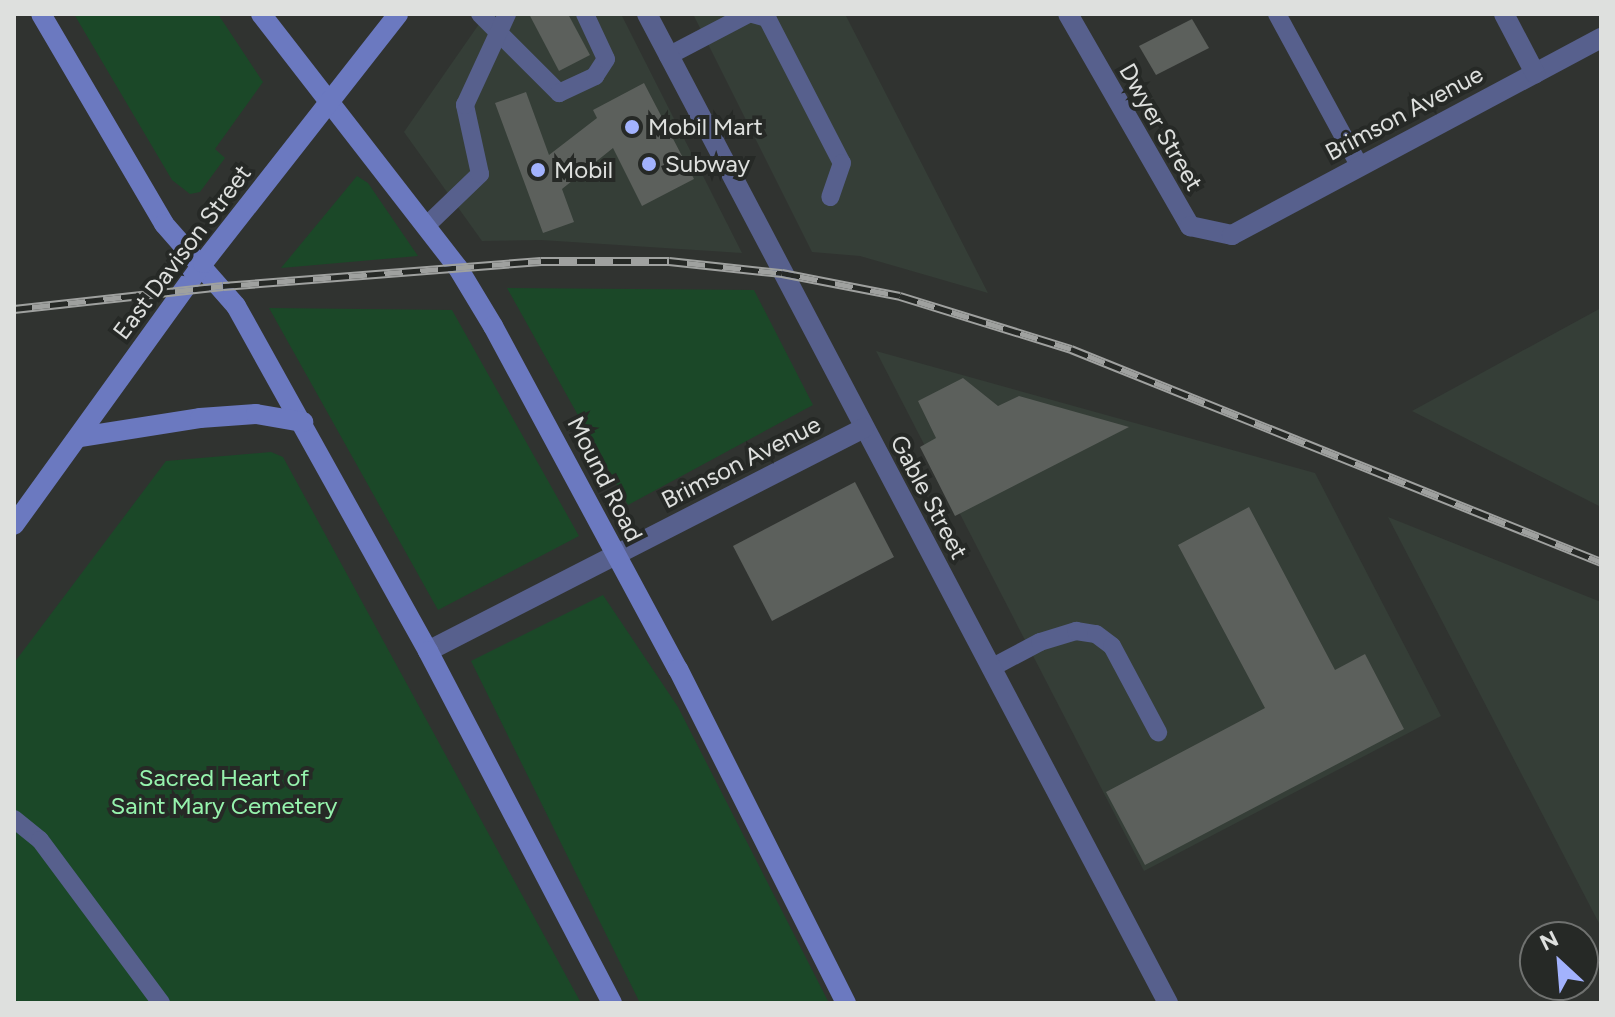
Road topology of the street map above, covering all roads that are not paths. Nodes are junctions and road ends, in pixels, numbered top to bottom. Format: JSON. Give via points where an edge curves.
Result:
{"nodes":[{"id":1,"x":41,"y":14,"type":"edge"},
{"id":2,"x":261,"y":14,"type":"edge"},
{"id":3,"x":398,"y":14,"type":"edge"},
{"id":4,"x":480,"y":14,"type":"edge"},
{"id":5,"x":507,"y":14,"type":"edge"},
{"id":6,"x":585,"y":14,"type":"edge"},
{"id":7,"x":647,"y":14,"type":"edge"},
{"id":8,"x":751,"y":14,"type":"edge"},
{"id":9,"x":1068,"y":14,"type":"edge"},
{"id":10,"x":1277,"y":14,"type":"edge"},
{"id":11,"x":1504,"y":14,"type":"edge"},
{"id":12,"x":497,"y":35,"type":"junction"},
{"id":13,"x":1601,"y":38,"type":"edge"},
{"id":14,"x":668,"y":56,"type":"junction"},
{"id":15,"x":1535,"y":73,"type":"junction"},
{"id":16,"x":329,"y":101,"type":"junction"},
{"id":17,"x":1360,"y":167,"type":"junction"},
{"id":18,"x":830,"y":197,"type":"dead end"},
{"id":19,"x":426,"y":226,"type":"junction"},
{"id":20,"x":1232,"y":235,"type":"joint"},
{"id":21,"x":203,"y":263,"type":"junction"},
{"id":22,"x":303,"y":422,"type":"junction"},
{"id":23,"x":864,"y":428,"type":"junction"},
{"id":24,"x":80,"y":437,"type":"junction"},
{"id":25,"x":14,"y":525,"type":"edge"},
{"id":26,"x":615,"y":556,"type":"junction"},
{"id":27,"x":428,"y":651,"type":"junction"},
{"id":28,"x":991,"y":668,"type":"junction"},
{"id":29,"x":1158,"y":732,"type":"dead end"},
{"id":30,"x":14,"y":819,"type":"edge"},
{"id":31,"x":161,"y":1003,"type":"edge"},
{"id":32,"x":612,"y":1003,"type":"edge"},
{"id":33,"x":846,"y":1003,"type":"edge"},
{"id":34,"x":1168,"y":1003,"type":"edge"}],
"edges":[{"from":1,"to":21,"type":"main road","via":[[164,224]]},
{"from":2,"to":16,"type":"main road","name":"Mound Road"},
{"from":3,"to":16,"type":"main road","name":"East Davison Street"},
{"from":4,"to":12,"type":"lane"},
{"from":5,"to":12,"type":"lane"},
{"from":6,"to":12,"type":"lane","via":[[606,59],[595,76],[559,93]]},
{"from":7,"to":14,"type":"street","name":"Gable Street"},
{"from":8,"to":14,"type":"lane"},
{"from":8,"to":18,"type":"lane","via":[[767,18],[842,163]]},
{"from":9,"to":20,"type":"street","name":"Dwyer Street","via":[[1190,226]]},
{"from":10,"to":17,"type":"lane"},
{"from":11,"to":15,"type":"street"},
{"from":12,"to":19,"type":"lane","via":[[465,105],[480,174]]},
{"from":13,"to":15,"type":"street","name":"Brimson Avenue"},
{"from":14,"to":23,"type":"street","name":"Gable Street"},
{"from":15,"to":17,"type":"street","name":"Brimson Avenue"},
{"from":16,"to":19,"type":"main road","name":"Mound Road"},
{"from":16,"to":21,"type":"main road","name":"East Davison Street"},
{"from":17,"to":20,"type":"street","name":"Brimson Avenue"},
{"from":19,"to":26,"type":"main road","name":"Mound Road","via":[[458,268],[531,392]]},
{"from":21,"to":22,"type":"main road","via":[[236,306]]},
{"from":21,"to":24,"type":"main road","name":"East Davison Street"},
{"from":22,"to":24,"type":"main road","via":[[256,414]]},
{"from":22,"to":27,"type":"main road"},
{"from":23,"to":26,"type":"street","name":"Brimson Avenue"},
{"from":23,"to":28,"type":"street","name":"Gable Street"},
{"from":24,"to":25,"type":"main road","name":"East Davison Street"},
{"from":26,"to":27,"type":"street","name":"Brimson Avenue"},
{"from":26,"to":33,"type":"main road","name":"Mound Road","via":[[678,669]]},
{"from":27,"to":32,"type":"main road"},
{"from":28,"to":29,"type":"lane","via":[[1052,638],[1076,631],[1096,634],[1112,646]]},
{"from":28,"to":34,"type":"street","name":"Gable Street"},
{"from":30,"to":31,"type":"lane","via":[[40,840]]}]}
